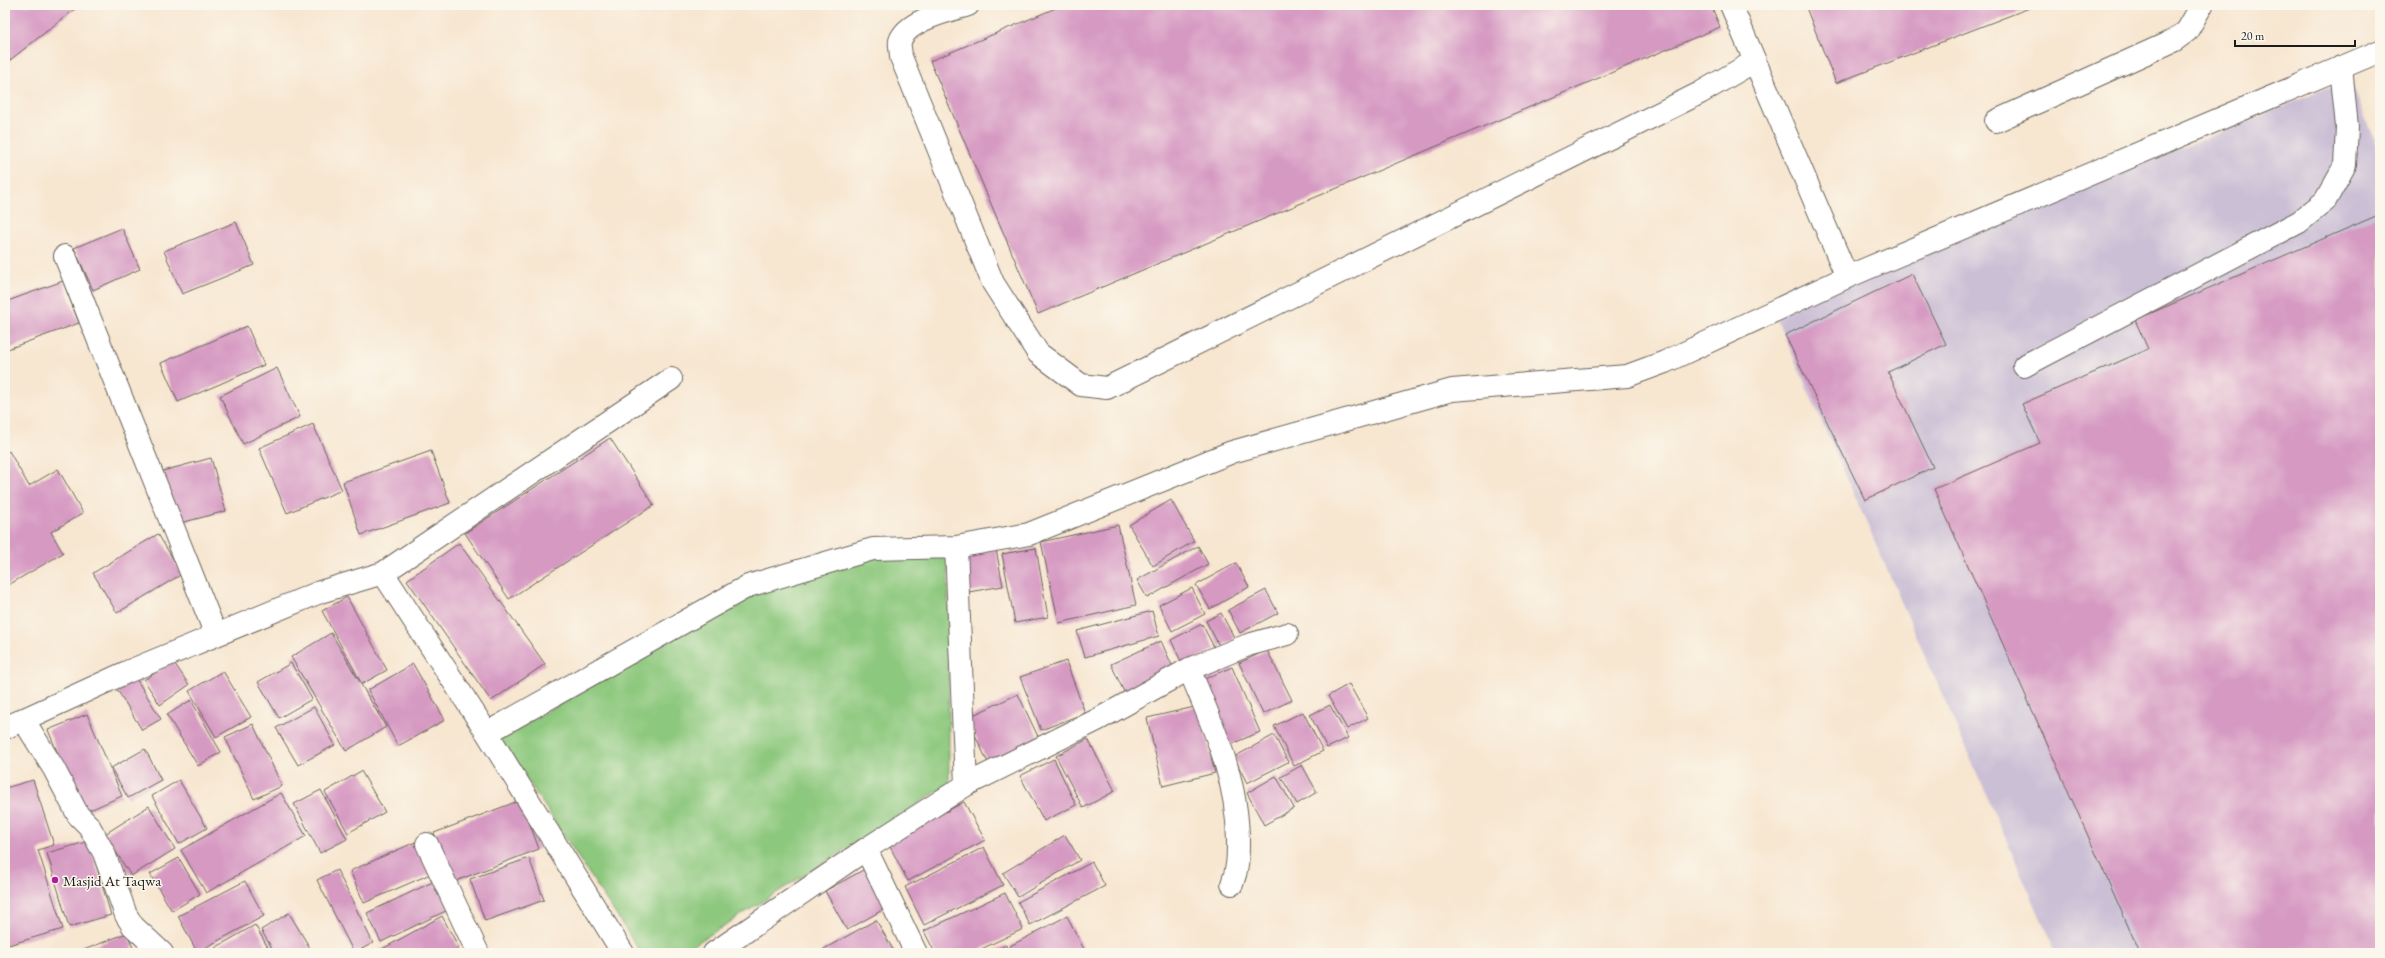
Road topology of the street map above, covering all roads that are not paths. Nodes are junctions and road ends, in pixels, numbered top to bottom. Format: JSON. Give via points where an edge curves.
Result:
{"nodes":[{"id":1,"x":968,"y":5,"type":"edge"},
{"id":2,"x":1730,"y":5,"type":"edge"},
{"id":3,"x":2202,"y":5,"type":"edge"},
{"id":4,"x":2380,"y":51,"type":"edge"},
{"id":5,"x":1756,"y":61,"type":"junction"},
{"id":6,"x":2341,"y":67,"type":"junction"},
{"id":7,"x":1996,"y":121,"type":"dead end"},
{"id":8,"x":65,"y":256,"type":"dead end"},
{"id":9,"x":1847,"y":277,"type":"junction"},
{"id":10,"x":2024,"y":366,"type":"dead end"},
{"id":11,"x":672,"y":379,"type":"dead end"},
{"id":12,"x":956,"y":547,"type":"junction"},
{"id":13,"x":383,"y":573,"type":"junction"},
{"id":14,"x":1287,"y":634,"type":"dead end"},
{"id":15,"x":216,"y":635,"type":"junction"},
{"id":16,"x":1189,"y":669,"type":"junction"},
{"id":17,"x":14,"y":723,"type":"edge"},
{"id":18,"x":488,"y":734,"type":"junction"},
{"id":19,"x":966,"y":785,"type":"junction"},
{"id":20,"x":427,"y":844,"type":"dead end"},
{"id":21,"x":866,"y":849,"type":"junction"},
{"id":22,"x":1232,"y":884,"type":"dead end"},
{"id":23,"x":162,"y":953,"type":"edge"},
{"id":24,"x":478,"y":953,"type":"edge"},
{"id":25,"x":623,"y":953,"type":"edge"},
{"id":26,"x":714,"y":953,"type":"edge"},
{"id":27,"x":916,"y":953,"type":"edge"}],
"edges":[{"from":1,"to":5,"type":"street","via":[[926,18],[904,34],[900,42],[901,57],[993,283],[1038,353],[1081,385],[1107,388],[1700,93]]},
{"from":2,"to":5,"type":"street"},
{"from":3,"to":7,"type":"street","via":[[2187,31],[2175,40]]},
{"from":4,"to":6,"type":"street"},
{"from":5,"to":9,"type":"street"},
{"from":6,"to":9,"type":"street"},
{"from":6,"to":10,"type":"street","via":[[2347,127],[2345,165],[2325,201],[2299,222]]},
{"from":8,"to":15,"type":"street"},
{"from":9,"to":12,"type":"street","via":[[1665,362],[1627,376],[1452,390],[1232,452],[1029,534]]},
{"from":11,"to":13,"type":"street"},
{"from":12,"to":18,"type":"street","via":[[872,549],[748,586]]},
{"from":12,"to":19,"type":"street"},
{"from":13,"to":15,"type":"street","via":[[320,592]]},
{"from":13,"to":18,"type":"street"},
{"from":14,"to":16,"type":"street","via":[[1248,645]]},
{"from":15,"to":17,"type":"street"},
{"from":16,"to":19,"type":"street","via":[[1096,720]]},
{"from":16,"to":22,"type":"street","via":[[1222,748],[1238,813],[1238,867]]},
{"from":17,"to":23,"type":"street","via":[[54,769],[73,808],[89,826],[104,853],[126,915],[133,926]]},
{"from":18,"to":25,"type":"street"},
{"from":19,"to":21,"type":"street"},
{"from":20,"to":24,"type":"street"},
{"from":21,"to":26,"type":"street"},
{"from":21,"to":27,"type":"street"}]}
